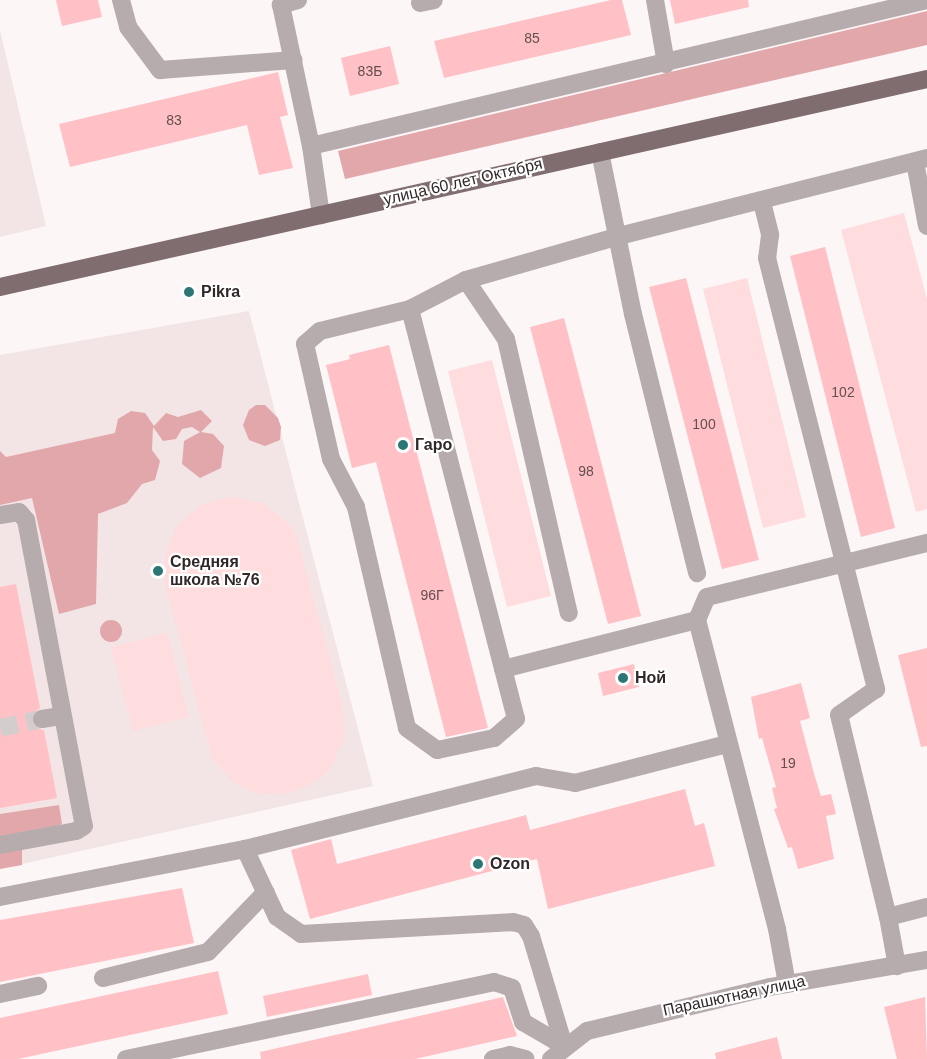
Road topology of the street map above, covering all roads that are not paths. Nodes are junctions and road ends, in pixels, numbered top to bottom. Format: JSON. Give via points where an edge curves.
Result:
{"nodes":[{"id":1,"x":121,"y":0,"type":"edge"},
{"id":2,"x":298,"y":0,"type":"edge"},
{"id":3,"x":655,"y":0,"type":"edge"},
{"id":4,"x":927,"y":0,"type":"edge"},
{"id":5,"x":294,"y":60,"type":"junction"},
{"id":6,"x":666,"y":64,"type":"junction"},
{"id":7,"x":927,"y":79,"type":"edge"},
{"id":8,"x":311,"y":146,"type":"junction"},
{"id":9,"x":600,"y":152,"type":"junction"},
{"id":10,"x":921,"y":160,"type":"edge"},
{"id":11,"x":762,"y":202,"type":"junction"},
{"id":12,"x":321,"y":214,"type":"junction"},
{"id":13,"x":927,"y":226,"type":"edge"},
{"id":14,"x":619,"y":236,"type":"junction"},
{"id":15,"x":466,"y":280,"type":"junction"},
{"id":16,"x":0,"y":286,"type":"edge"},
{"id":17,"x":410,"y":309,"type":"junction"},
{"id":18,"x":0,"y":515,"type":"edge"},
{"id":19,"x":927,"y":543,"type":"edge"},
{"id":20,"x":846,"y":563,"type":"junction"},
{"id":21,"x":697,"y":573,"type":"dead end"},
{"id":22,"x":570,"y":612,"type":"dead end"},
{"id":23,"x":697,"y":621,"type":"junction"},
{"id":24,"x":503,"y":669,"type":"junction"},
{"id":25,"x":62,"y":716,"type":"junction"},
{"id":26,"x":42,"y":719,"type":"tunnel mouth"},
{"id":27,"x":727,"y":744,"type":"junction"},
{"id":28,"x":0,"y":845,"type":"edge"},
{"id":29,"x":245,"y":849,"type":"junction"},
{"id":30,"x":266,"y":892,"type":"junction"},
{"id":31,"x":0,"y":897,"type":"edge"},
{"id":32,"x":927,"y":906,"type":"edge"},
{"id":33,"x":888,"y":917,"type":"junction"},
{"id":34,"x":927,"y":960,"type":"edge"},
{"id":35,"x":897,"y":966,"type":"junction"},
{"id":36,"x":103,"y":978,"type":"dead end"},
{"id":37,"x":787,"y":984,"type":"junction"},
{"id":38,"x":38,"y":986,"type":"dead end"},
{"id":39,"x":0,"y":994,"type":"edge"},
{"id":40,"x":564,"y":1046,"type":"junction"},
{"id":41,"x":126,"y":1059,"type":"edge"},
{"id":42,"x":493,"y":1059,"type":"edge"},
{"id":43,"x":526,"y":1059,"type":"edge"},
{"id":44,"x":551,"y":1059,"type":"edge"}],
"edges":[{"from":1,"to":5,"type":"street","via":[[128,27],[160,70]]},
{"from":2,"to":5,"type":"street","via":[[281,5]]},
{"from":3,"to":6,"type":"street"},
{"from":4,"to":6,"type":"street"},
{"from":5,"to":8,"type":"street"},
{"from":6,"to":8,"type":"street"},
{"from":7,"to":9,"type":"main road","name":"улица 60 лет Октября"},
{"from":8,"to":12,"type":"street"},
{"from":9,"to":12,"type":"main road","name":"улица 60 лет Октября"},
{"from":9,"to":14,"type":"street"},
{"from":10,"to":11,"type":"street"},
{"from":10,"to":13,"type":"street"},
{"from":11,"to":14,"type":"street"},
{"from":11,"to":20,"type":"street","via":[[770,235],[767,258]]},
{"from":12,"to":16,"type":"main road","name":"улица 60 лет Октября"},
{"from":14,"to":15,"type":"street"},
{"from":14,"to":21,"type":"street","via":[[633,314]]},
{"from":15,"to":17,"type":"street"},
{"from":15,"to":22,"type":"street","via":[[506,339]]},
{"from":17,"to":24,"type":"street"},
{"from":17,"to":24,"type":"street","via":[[320,332],[305,344],[331,459],[356,507],[407,728],[437,750],[494,738],[516,719]]},
{"from":18,"to":25,"type":"street","via":[[19,512],[26,520]]},
{"from":19,"to":20,"type":"street"},
{"from":20,"to":23,"type":"street","via":[[706,597]]},
{"from":20,"to":33,"type":"street","via":[[876,689],[839,716]]},
{"from":23,"to":24,"type":"street"},
{"from":23,"to":27,"type":"street"},
{"from":25,"to":26,"type":"street"},
{"from":25,"to":28,"type":"street","via":[[84,826],[76,831]]},
{"from":27,"to":29,"type":"street","via":[[575,783],[536,776]]},
{"from":27,"to":37,"type":"street","via":[[777,929]]},
{"from":29,"to":30,"type":"street"},
{"from":29,"to":31,"type":"street"},
{"from":30,"to":36,"type":"street","via":[[208,952]]},
{"from":30,"to":40,"type":"street","via":[[277,917],[301,934],[513,922],[524,926],[531,936]]},
{"from":32,"to":33,"type":"street"},
{"from":33,"to":35,"type":"street"},
{"from":34,"to":35,"type":"street","name":"Парашютная улица"},
{"from":35,"to":37,"type":"street","name":"Парашютная улица"},
{"from":37,"to":40,"type":"street","name":"Парашютная улица","via":[[587,1030]]},
{"from":38,"to":39,"type":"street"},
{"from":40,"to":41,"type":"street","via":[[523,1022],[512,988],[494,982]]},
{"from":40,"to":44,"type":"street","name":"Парашютная улица"},
{"from":42,"to":43,"type":"street","via":[[510,1055]]}]}
